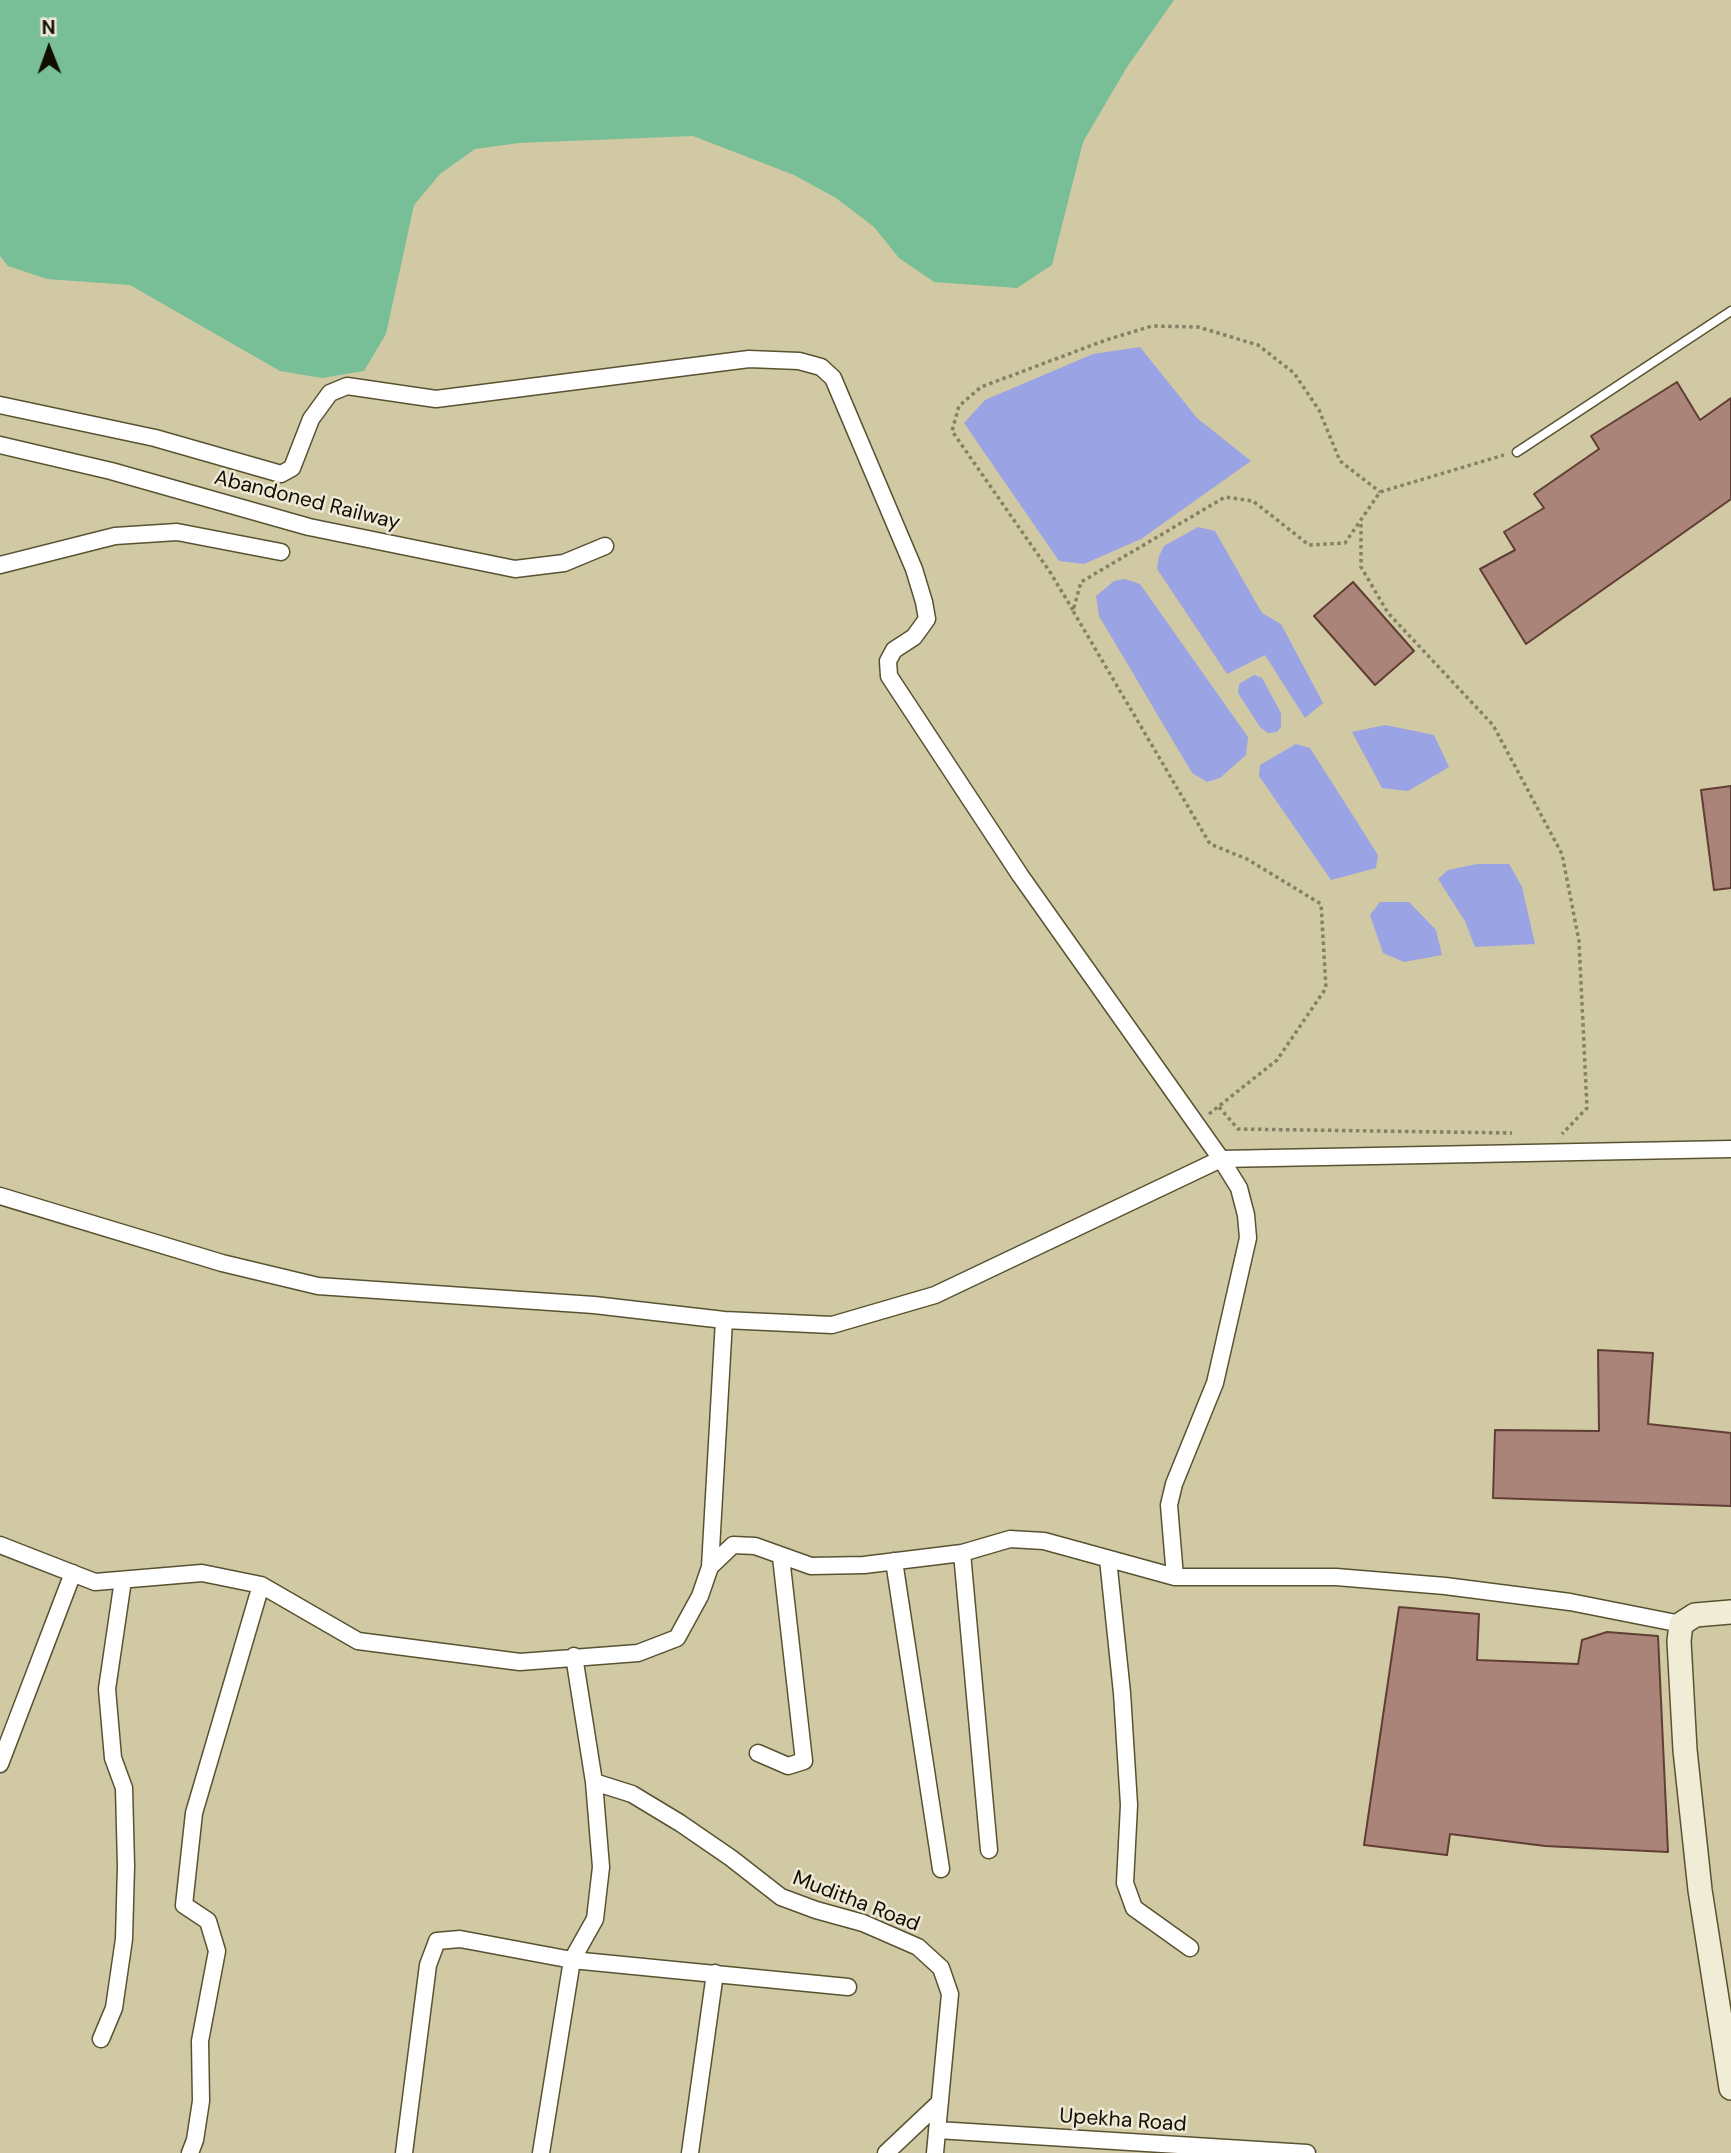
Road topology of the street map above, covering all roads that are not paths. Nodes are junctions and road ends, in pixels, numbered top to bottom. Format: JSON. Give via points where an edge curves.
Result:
{"nodes":[{"id":1,"x":1731,"y":311,"type":"edge"},
{"id":2,"x":0,"y":405,"type":"edge"},
{"id":3,"x":0,"y":445,"type":"edge"},
{"id":4,"x":1517,"y":452,"type":"road end"},
{"id":5,"x":605,"y":546,"type":"dead end"},
{"id":6,"x":281,"y":552,"type":"dead end"},
{"id":7,"x":0,"y":565,"type":"edge"},
{"id":8,"x":1731,"y":1149,"type":"edge"},
{"id":9,"x":1221,"y":1159,"type":"junction"},
{"id":10,"x":0,"y":1196,"type":"edge"},
{"id":11,"x":724,"y":1320,"type":"junction"},
{"id":12,"x":0,"y":1545,"type":"edge"},
{"id":13,"x":962,"y":1553,"type":"junction"},
{"id":14,"x":781,"y":1557,"type":"junction"},
{"id":15,"x":1108,"y":1559,"type":"junction"},
{"id":16,"x":894,"y":1561,"type":"junction"},
{"id":17,"x":710,"y":1567,"type":"junction"},
{"id":18,"x":73,"y":1573,"type":"junction"},
{"id":19,"x":1175,"y":1577,"type":"junction"},
{"id":20,"x":123,"y":1580,"type":"junction"},
{"id":21,"x":261,"y":1585,"type":"junction"},
{"id":22,"x":1731,"y":1612,"type":"edge"},
{"id":23,"x":1681,"y":1623,"type":"junction"},
{"id":24,"x":574,"y":1656,"type":"junction"},
{"id":25,"x":758,"y":1753,"type":"dead end"},
{"id":26,"x":0,"y":1764,"type":"edge"},
{"id":27,"x":594,"y":1782,"type":"junction"},
{"id":28,"x":989,"y":1850,"type":"dead end"},
{"id":29,"x":941,"y":1869,"type":"dead end"},
{"id":30,"x":1190,"y":1948,"type":"dead end"},
{"id":31,"x":572,"y":1960,"type":"junction"},
{"id":32,"x":715,"y":1973,"type":"junction"},
{"id":33,"x":848,"y":1987,"type":"dead end"},
{"id":34,"x":101,"y":2039,"type":"dead end"},
{"id":35,"x":1731,"y":2088,"type":"edge"},
{"id":36,"x":940,"y":2102,"type":"junction"},
{"id":37,"x":937,"y":2130,"type":"junction"},
{"id":38,"x":1149,"y":2148,"type":"edge"},
{"id":39,"x":190,"y":2153,"type":"edge"},
{"id":40,"x":404,"y":2153,"type":"edge"},
{"id":41,"x":541,"y":2153,"type":"edge"},
{"id":42,"x":690,"y":2153,"type":"edge"},
{"id":43,"x":886,"y":2153,"type":"edge"},
{"id":44,"x":935,"y":2153,"type":"edge"},
{"id":45,"x":1307,"y":2153,"type":"edge"}],
"edges":[{"from":1,"to":4,"type":"lane"},
{"from":2,"to":9,"type":"street","via":[[155,438],[281,474],[292,468],[311,419],[330,393],[346,386],[436,399],[748,359],[799,361],[821,367],[833,378],[924,602],[927,619],[914,637],[894,650],[888,661],[890,676],[1020,875]]},
{"from":3,"to":5,"type":"street","name":"Abandoned Railway","via":[[309,527],[515,569],[564,563]]},
{"from":6,"to":7,"type":"street","via":[[177,532],[115,536]]},
{"from":8,"to":9,"type":"street"},
{"from":9,"to":11,"type":"street","via":[[935,1295],[832,1325]]},
{"from":9,"to":19,"type":"street","via":[[1239,1188],[1248,1238],[1215,1383],[1169,1505]]},
{"from":10,"to":11,"type":"street","via":[[222,1263],[318,1286],[594,1305]]},
{"from":11,"to":17,"type":"street"},
{"from":12,"to":18,"type":"street"},
{"from":13,"to":15,"type":"street","via":[[1010,1539],[1044,1541]]},
{"from":13,"to":16,"type":"street"},
{"from":13,"to":28,"type":"street"},
{"from":14,"to":16,"type":"street","via":[[811,1566]]},
{"from":14,"to":17,"type":"street","via":[[755,1546],[733,1545]]},
{"from":14,"to":25,"type":"street","via":[[804,1761],[788,1766]]},
{"from":15,"to":19,"type":"street"},
{"from":15,"to":30,"type":"street","via":[[1129,1805],[1125,1883],[1134,1908]]},
{"from":16,"to":29,"type":"street"},
{"from":17,"to":24,"type":"street","via":[[677,1638],[638,1653]]},
{"from":18,"to":20,"type":"street","via":[[95,1581]]},
{"from":18,"to":26,"type":"street"},
{"from":19,"to":23,"type":"street","via":[[1336,1577],[1445,1586],[1570,1602]]},
{"from":20,"to":21,"type":"street","via":[[202,1573]]},
{"from":20,"to":34,"type":"street","via":[[107,1689],[113,1758],[124,1788],[124,1939],[114,2008]]},
{"from":21,"to":24,"type":"street","via":[[358,1641],[520,1662]]},
{"from":21,"to":39,"type":"street","via":[[194,1813],[184,1905],[208,1921],[217,1951],[200,2041],[201,2101]]},
{"from":22,"to":23,"type":"street","via":[[1695,1615]]},
{"from":23,"to":35,"type":"street","via":[[1685,1750]]},
{"from":24,"to":27,"type":"street"},
{"from":27,"to":31,"type":"street","via":[[601,1867],[595,1919]]},
{"from":27,"to":36,"type":"street","name":"Muditha Road","via":[[632,1794],[680,1823],[780,1898],[863,1923],[918,1947],[941,1968],[950,1994]]},
{"from":31,"to":32,"type":"street"},
{"from":31,"to":40,"type":"street","via":[[460,1939],[437,1941],[428,1965]]},
{"from":31,"to":41,"type":"street"},
{"from":32,"to":33,"type":"street"},
{"from":32,"to":42,"type":"street"},
{"from":36,"to":37,"type":"street","name":"Muditha Road"},
{"from":36,"to":43,"type":"street"},
{"from":37,"to":38,"type":"street","name":"Upekha Road"},
{"from":37,"to":44,"type":"street","name":"Muditha Road"},
{"from":38,"to":45,"type":"street","name":"Upekha Road"}]}
